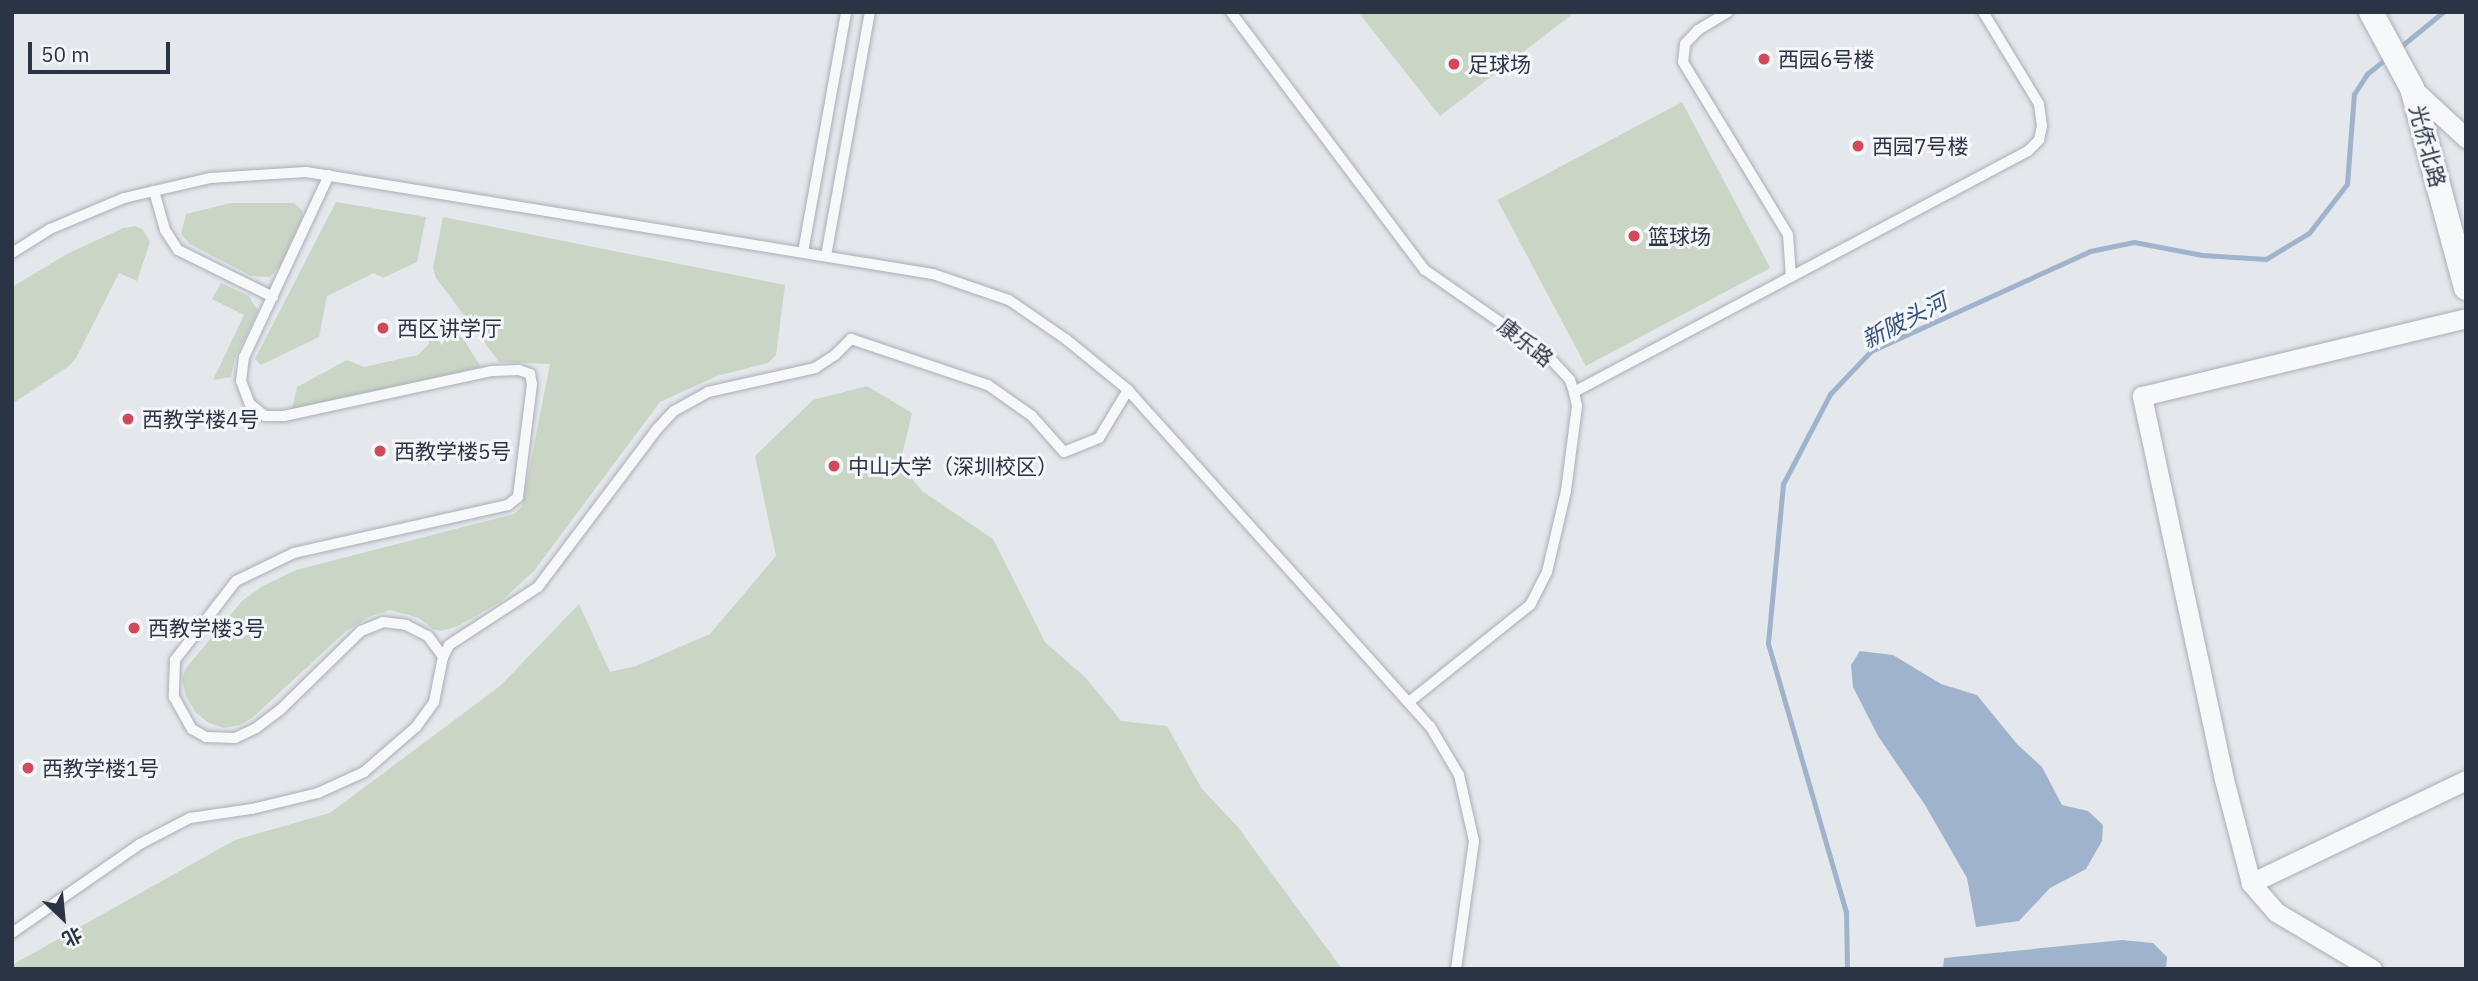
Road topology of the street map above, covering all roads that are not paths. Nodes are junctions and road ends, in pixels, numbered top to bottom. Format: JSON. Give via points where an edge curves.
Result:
{"nodes":[{"id":1,"x":846,"y":12,"type":"edge"},
{"id":2,"x":870,"y":12,"type":"edge"},
{"id":3,"x":1231,"y":12,"type":"edge"},
{"id":4,"x":1728,"y":12,"type":"edge"},
{"id":5,"x":1983,"y":12,"type":"edge"},
{"id":6,"x":2371,"y":12,"type":"edge"},
{"id":7,"x":2412,"y":88,"type":"junction"},
{"id":8,"x":2466,"y":138,"type":"edge"},
{"id":9,"x":329,"y":175,"type":"junction"},
{"id":10,"x":154,"y":191,"type":"junction"},
{"id":11,"x":803,"y":252,"type":"junction"},
{"id":12,"x":12,"y":253,"type":"edge"},
{"id":13,"x":826,"y":256,"type":"junction"},
{"id":14,"x":1791,"y":276,"type":"junction"},
{"id":15,"x":2466,"y":288,"type":"edge"},
{"id":16,"x":273,"y":297,"type":"junction"},
{"id":17,"x":2466,"y":318,"type":"edge"},
{"id":18,"x":1128,"y":390,"type":"junction"},
{"id":19,"x":1574,"y":392,"type":"junction"},
{"id":20,"x":443,"y":657,"type":"junction"},
{"id":21,"x":1409,"y":702,"type":"junction"},
{"id":22,"x":2466,"y":780,"type":"edge"},
{"id":23,"x":2252,"y":883,"type":"junction"},
{"id":24,"x":12,"y":933,"type":"edge"},
{"id":25,"x":1456,"y":969,"type":"edge"},
{"id":26,"x":2372,"y":969,"type":"edge"}],
"edges":[{"from":1,"to":11,"type":"lane"},
{"from":2,"to":13,"type":"lane"},
{"from":3,"to":19,"type":"lane","name":"康乐路","via":[[1424,270],[1546,354],[1570,380]]},
{"from":4,"to":14,"type":"lane","via":[[1685,44],[1683,62],[1788,235]]},
{"from":5,"to":14,"type":"lane","via":[[2039,104],[2039,140],[2028,151]]},
{"from":6,"to":7,"type":"street","name":"光侨北路"},
{"from":7,"to":8,"type":"street"},
{"from":7,"to":15,"type":"street","name":"光侨北路"},
{"from":9,"to":10,"type":"lane","via":[[306,172],[210,178]]},
{"from":9,"to":11,"type":"lane"},
{"from":9,"to":16,"type":"lane"},
{"from":10,"to":12,"type":"lane","via":[[124,198],[50,229]]},
{"from":10,"to":16,"type":"lane","via":[[165,230],[178,250]]},
{"from":11,"to":13,"type":"lane"},
{"from":13,"to":18,"type":"lane","via":[[933,274],[1009,300]]},
{"from":14,"to":19,"type":"lane"},
{"from":16,"to":20,"type":"lane","via":[[244,357],[241,381],[250,404],[265,416],[284,416],[492,371],[530,374],[518,497],[508,505],[294,553],[236,581],[175,660],[174,697],[192,729],[206,737],[235,738],[280,710],[361,631],[383,622],[406,625],[428,636]]},
{"from":17,"to":23,"type":"street","via":[[2142,396],[2224,779]]},
{"from":18,"to":20,"type":"lane","via":[[1099,438],[1064,452],[1032,416],[988,385],[851,339],[815,368],[708,392],[674,411],[657,429],[538,587],[464,632]]},
{"from":18,"to":21,"type":"lane"},
{"from":19,"to":21,"type":"lane","via":[[1577,406],[1566,491],[1547,572],[1530,605]]},
{"from":20,"to":24,"type":"lane","via":[[434,702],[416,727],[364,772],[318,793],[190,818],[140,844]]},
{"from":21,"to":25,"type":"lane","via":[[1430,726],[1459,775],[1474,841]]},
{"from":22,"to":23,"type":"street"},
{"from":23,"to":26,"type":"street","via":[[2276,912]]}]}
